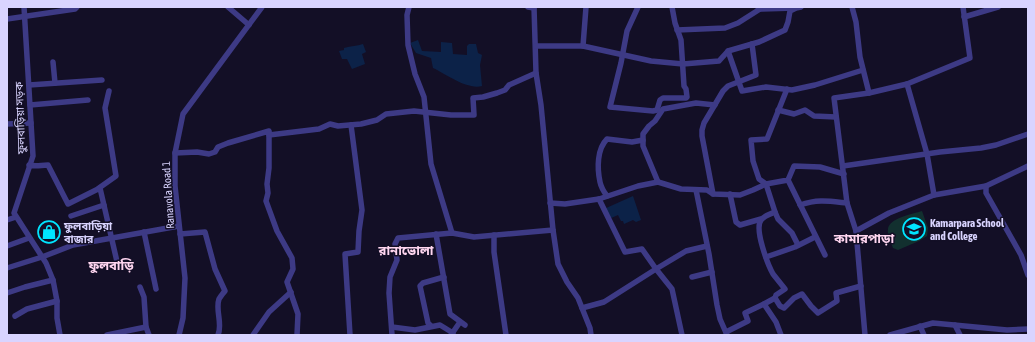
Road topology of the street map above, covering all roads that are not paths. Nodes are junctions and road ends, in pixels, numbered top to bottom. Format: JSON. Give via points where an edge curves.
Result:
{"nodes":[{"id":1,"x":24,"y":7,"type":"edge"},
{"id":2,"x":77,"y":7,"type":"edge"},
{"id":3,"x":228,"y":7,"type":"edge"},
{"id":4,"x":262,"y":7,"type":"edge"},
{"id":5,"x":409,"y":7,"type":"edge"},
{"id":6,"x":528,"y":7,"type":"edge"},
{"id":7,"x":534,"y":7,"type":"edge"},
{"id":8,"x":586,"y":7,"type":"edge"},
{"id":9,"x":638,"y":7,"type":"edge"},
{"id":10,"x":672,"y":7,"type":"edge"},
{"id":11,"x":802,"y":7,"type":"edge"},
{"id":12,"x":852,"y":7,"type":"edge"},
{"id":13,"x":963,"y":7,"type":"edge"},
{"id":14,"x":998,"y":7,"type":"edge"},
{"id":15,"x":759,"y":8,"type":"edge"},
{"id":16,"x":796,"y":8,"type":"edge"},
{"id":17,"x":25,"y":17,"type":"junction"},
{"id":18,"x":964,"y":17,"type":"junction"},
{"id":19,"x":7,"y":19,"type":"edge"},
{"id":20,"x":249,"y":25,"type":"junction"},
{"id":21,"x":677,"y":30,"type":"junction"},
{"id":22,"x":752,"y":44,"type":"junction"},
{"id":23,"x":536,"y":46,"type":"junction"},
{"id":24,"x":583,"y":46,"type":"junction"},
{"id":25,"x":728,"y":51,"type":"junction"},
{"id":26,"x":623,"y":54,"type":"junction"},
{"id":27,"x":53,"y":62,"type":"dead end"},
{"id":28,"x":683,"y":64,"type":"junction"},
{"id":29,"x":863,"y":70,"type":"junction"},
{"id":30,"x":536,"y":73,"type":"junction"},
{"id":31,"x":102,"y":80,"type":"dead end"},
{"id":32,"x":739,"y":81,"type":"junction"},
{"id":33,"x":55,"y":83,"type":"junction"},
{"id":34,"x":907,"y":84,"type":"junction"},
{"id":35,"x":29,"y":85,"type":"junction"},
{"id":36,"x":787,"y":89,"type":"junction"},
{"id":37,"x":109,"y":91,"type":"dead end"},
{"id":38,"x":870,"y":93,"type":"junction"},
{"id":39,"x":88,"y":100,"type":"dead end"},
{"id":40,"x":715,"y":104,"type":"junction"},
{"id":41,"x":30,"y":105,"type":"junction"},
{"id":42,"x":778,"y":110,"type":"junction"},
{"id":43,"x":426,"y":113,"type":"junction"},
{"id":44,"x":836,"y":118,"type":"junction"},
{"id":45,"x":31,"y":123,"type":"junction"},
{"id":46,"x":7,"y":124,"type":"edge"},
{"id":47,"x":350,"y":125,"type":"junction"},
{"id":48,"x":1028,"y":134,"type":"edge"},
{"id":49,"x":269,"y":135,"type":"junction"},
{"id":50,"x":643,"y":140,"type":"junction"},
{"id":51,"x":175,"y":153,"type":"junction"},
{"id":52,"x":927,"y":154,"type":"junction"},
{"id":53,"x":29,"y":165,"type":"junction"},
{"id":54,"x":843,"y":166,"type":"junction"},
{"id":55,"x":1028,"y":166,"type":"edge"},
{"id":56,"x":844,"y":174,"type":"junction"},
{"id":57,"x":788,"y":180,"type":"junction"},
{"id":58,"x":658,"y":182,"type":"junction"},
{"id":59,"x":766,"y":184,"type":"junction"},
{"id":60,"x":986,"y":186,"type":"junction"},
{"id":61,"x":99,"y":188,"type":"junction"},
{"id":62,"x":696,"y":190,"type":"junction"},
{"id":63,"x":713,"y":194,"type":"junction"},
{"id":64,"x":730,"y":194,"type":"junction"},
{"id":65,"x":934,"y":195,"type":"junction"},
{"id":66,"x":607,"y":196,"type":"junction"},
{"id":67,"x":599,"y":199,"type":"junction"},
{"id":68,"x":550,"y":203,"type":"junction"},
{"id":69,"x":847,"y":203,"type":"junction"},
{"id":70,"x":104,"y":205,"type":"junction"},
{"id":71,"x":800,"y":205,"type":"junction"},
{"id":72,"x":775,"y":212,"type":"junction"},
{"id":73,"x":71,"y":216,"type":"dead end"},
{"id":74,"x":16,"y":217,"type":"junction"},
{"id":75,"x":7,"y":220,"type":"edge"},
{"id":76,"x":761,"y":220,"type":"junction"},
{"id":77,"x":179,"y":226,"type":"junction"},
{"id":78,"x":553,"y":230,"type":"junction"},
{"id":79,"x":856,"y":231,"type":"junction"},
{"id":80,"x":144,"y":232,"type":"junction"},
{"id":81,"x":452,"y":233,"type":"junction"},
{"id":82,"x":180,"y":234,"type":"junction"},
{"id":83,"x":436,"y":234,"type":"junction"},
{"id":84,"x":494,"y":235,"type":"junction"},
{"id":85,"x":815,"y":236,"type":"junction"},
{"id":86,"x":112,"y":237,"type":"junction"},
{"id":87,"x":29,"y":238,"type":"junction"},
{"id":88,"x":798,"y":245,"type":"junction"},
{"id":89,"x":7,"y":246,"type":"edge"},
{"id":90,"x":707,"y":246,"type":"junction"},
{"id":91,"x":825,"y":255,"type":"dead end"},
{"id":92,"x":42,"y":257,"type":"junction"},
{"id":93,"x":766,"y":257,"type":"junction"},
{"id":94,"x":118,"y":266,"type":"dead end"},
{"id":95,"x":7,"y":268,"type":"edge"},
{"id":96,"x":656,"y":269,"type":"junction"},
{"id":97,"x":712,"y":272,"type":"junction"},
{"id":98,"x":1028,"y":275,"type":"edge"},
{"id":99,"x":444,"y":277,"type":"junction"},
{"id":100,"x":692,"y":277,"type":"dead end"},
{"id":101,"x":53,"y":280,"type":"junction"},
{"id":102,"x":861,"y":286,"type":"junction"},
{"id":103,"x":140,"y":287,"type":"dead end"},
{"id":104,"x":156,"y":289,"type":"dead end"},
{"id":105,"x":291,"y":292,"type":"junction"},
{"id":106,"x":7,"y":294,"type":"edge"},
{"id":107,"x":775,"y":298,"type":"junction"},
{"id":108,"x":57,"y":301,"type":"junction"},
{"id":109,"x":764,"y":304,"type":"junction"},
{"id":110,"x":582,"y":308,"type":"junction"},
{"id":111,"x":15,"y":316,"type":"dead end"},
{"id":112,"x":955,"y":325,"type":"junction"},
{"id":113,"x":431,"y":326,"type":"junction"},
{"id":114,"x":920,"y":326,"type":"junction"},
{"id":115,"x":146,"y":327,"type":"junction"},
{"id":116,"x":392,"y":327,"type":"junction"},
{"id":117,"x":1028,"y":329,"type":"edge"},
{"id":118,"x":727,"y":333,"type":"edge"},
{"id":119,"x":452,"y":334,"type":"edge"},
{"id":120,"x":894,"y":334,"type":"edge"},
{"id":121,"x":60,"y":335,"type":"edge"},
{"id":122,"x":108,"y":335,"type":"edge"},
{"id":123,"x":149,"y":335,"type":"edge"},
{"id":124,"x":180,"y":335,"type":"edge"},
{"id":125,"x":218,"y":335,"type":"edge"},
{"id":126,"x":253,"y":335,"type":"edge"},
{"id":127,"x":297,"y":335,"type":"edge"},
{"id":128,"x":350,"y":335,"type":"edge"},
{"id":129,"x":392,"y":335,"type":"edge"},
{"id":130,"x":506,"y":335,"type":"edge"},
{"id":131,"x":591,"y":335,"type":"edge"},
{"id":132,"x":682,"y":335,"type":"edge"},
{"id":133,"x":781,"y":335,"type":"edge"},
{"id":134,"x":864,"y":335,"type":"edge"},
{"id":135,"x":924,"y":335,"type":"edge"},
{"id":136,"x":960,"y":335,"type":"edge"}],
"edges":[{"from":1,"to":17,"type":"street","name":"ফুলবাড়িয়া সড়ক"},
{"from":2,"to":17,"type":"street"},
{"from":3,"to":20,"type":"street"},
{"from":4,"to":20,"type":"street","name":"Ranavola Road 1"},
{"from":5,"to":43,"type":"street","via":[[406,15],[408,45],[415,74],[424,96]]},
{"from":6,"to":7,"type":"street"},
{"from":7,"to":23,"type":"street"},
{"from":8,"to":24,"type":"street"},
{"from":9,"to":26,"type":"street","via":[[627,31]]},
{"from":10,"to":21,"type":"street"},
{"from":11,"to":16,"type":"street"},
{"from":12,"to":29,"type":"street"},
{"from":13,"to":18,"type":"street"},
{"from":14,"to":18,"type":"street"},
{"from":15,"to":16,"type":"street"},
{"from":15,"to":21,"type":"street","via":[[738,23],[725,28]]},
{"from":16,"to":22,"type":"street","via":[[790,11],[785,30]]},
{"from":17,"to":19,"type":"street"},
{"from":17,"to":35,"type":"street","name":"ফুলবাড়িয়া সড়ক"},
{"from":18,"to":34,"type":"street","via":[[970,58]]},
{"from":20,"to":51,"type":"street","name":"Ranavola Road 1","via":[[183,114]]},
{"from":21,"to":28,"type":"street","via":[[681,40]]},
{"from":22,"to":25,"type":"street"},
{"from":22,"to":32,"type":"street","via":[[756,75]]},
{"from":23,"to":24,"type":"street"},
{"from":23,"to":30,"type":"street"},
{"from":24,"to":26,"type":"street"},
{"from":25,"to":28,"type":"street","via":[[719,61]]},
{"from":25,"to":32,"type":"street"},
{"from":26,"to":28,"type":"street","via":[[651,62]]},
{"from":26,"to":28,"type":"street","via":[[610,107],[653,112],[657,110],[663,98],[686,98]]},
{"from":27,"to":33,"type":"street"},
{"from":29,"to":36,"type":"street","via":[[815,85]]},
{"from":29,"to":38,"type":"street"},
{"from":30,"to":43,"type":"street","via":[[509,85],[505,90],[473,98],[474,115]]},
{"from":30,"to":68,"type":"street"},
{"from":31,"to":33,"type":"street"},
{"from":32,"to":36,"type":"street","via":[[742,91],[766,87]]},
{"from":32,"to":40,"type":"street","via":[[728,86]]},
{"from":33,"to":35,"type":"street"},
{"from":34,"to":38,"type":"street"},
{"from":34,"to":52,"type":"street"},
{"from":35,"to":41,"type":"street","name":"ফুলবাড়িয়া সড়ক"},
{"from":36,"to":42,"type":"street"},
{"from":37,"to":61,"type":"street","via":[[105,108],[116,176]]},
{"from":38,"to":44,"type":"street","via":[[834,98]]},
{"from":39,"to":41,"type":"street"},
{"from":40,"to":50,"type":"street","via":[[696,103],[663,109],[643,134]]},
{"from":40,"to":63,"type":"street","via":[[702,130]]},
{"from":41,"to":45,"type":"street","name":"ফুলবাড়িয়া সড়ক"},
{"from":42,"to":44,"type":"street","via":[[794,114],[805,110],[814,116]]},
{"from":42,"to":59,"type":"street","via":[[767,139],[751,140],[753,161],[759,179]]},
{"from":43,"to":47,"type":"street","via":[[414,111],[386,114],[377,120]]},
{"from":43,"to":81,"type":"street","via":[[431,164]]},
{"from":44,"to":54,"type":"street"},
{"from":45,"to":46,"type":"street"},
{"from":45,"to":53,"type":"street","name":"ফুলবাড়িয়া সড়ক","via":[[33,156]]},
{"from":47,"to":49,"type":"street","via":[[330,124],[319,129]]},
{"from":47,"to":128,"type":"street","via":[[362,210],[358,252],[345,254]]},
{"from":48,"to":52,"type":"street","via":[[981,148]]},
{"from":49,"to":51,"type":"street","via":[[269,131],[228,143],[209,154]]},
{"from":49,"to":105,"type":"street","via":[[266,201],[277,231],[292,258],[293,269],[287,282]]},
{"from":50,"to":58,"type":"street","via":[[643,146]]},
{"from":50,"to":66,"type":"street","via":[[632,142],[607,139],[601,145],[598,167],[600,183]]},
{"from":51,"to":77,"type":"street","name":"Ranavola Road 1"},
{"from":52,"to":54,"type":"street"},
{"from":52,"to":65,"type":"street"},
{"from":53,"to":61,"type":"street","via":[[48,165],[68,204]]},
{"from":53,"to":74,"type":"street","name":"ফুলবাড়িয়া সড়ক","via":[[14,213]]},
{"from":54,"to":56,"type":"street"},
{"from":55,"to":60,"type":"street"},
{"from":56,"to":57,"type":"street","via":[[820,167],[794,166]]},
{"from":56,"to":69,"type":"street"},
{"from":57,"to":59,"type":"street"},
{"from":57,"to":71,"type":"street"},
{"from":58,"to":62,"type":"street"},
{"from":58,"to":66,"type":"street"},
{"from":59,"to":64,"type":"street","via":[[740,195]]},
{"from":59,"to":72,"type":"street"},
{"from":60,"to":65,"type":"street"},
{"from":60,"to":98,"type":"street","via":[[986,193]]},
{"from":61,"to":70,"type":"street"},
{"from":62,"to":63,"type":"street","via":[[707,190]]},
{"from":62,"to":90,"type":"street"},
{"from":63,"to":64,"type":"street"},
{"from":64,"to":76,"type":"street","via":[[736,222],[740,225]]},
{"from":65,"to":79,"type":"street","via":[[889,213]]},
{"from":66,"to":67,"type":"street"},
{"from":67,"to":68,"type":"street","via":[[565,204]]},
{"from":67,"to":96,"type":"street","via":[[625,252],[642,249]]},
{"from":68,"to":78,"type":"street"},
{"from":69,"to":71,"type":"street","via":[[822,200]]},
{"from":69,"to":79,"type":"street"},
{"from":70,"to":73,"type":"street"},
{"from":70,"to":86,"type":"street"},
{"from":71,"to":85,"type":"street"},
{"from":72,"to":76,"type":"street"},
{"from":72,"to":88,"type":"street"},
{"from":74,"to":75,"type":"street"},
{"from":74,"to":87,"type":"street"},
{"from":76,"to":93,"type":"street","via":[[760,237]]},
{"from":77,"to":80,"type":"street"},
{"from":77,"to":82,"type":"street","name":"Ranavola Road 1"},
{"from":78,"to":84,"type":"street"},
{"from":78,"to":110,"type":"street","via":[[558,264]]},
{"from":79,"to":102,"type":"street"},
{"from":80,"to":86,"type":"street"},
{"from":80,"to":104,"type":"street"},
{"from":81,"to":83,"type":"street"},
{"from":81,"to":84,"type":"street","via":[[474,237]]},
{"from":82,"to":124,"type":"street","name":"Ranavola Road 1","via":[[185,278]]},
{"from":82,"to":125,"type":"street","via":[[205,232],[215,269],[225,291],[219,300]]},
{"from":83,"to":99,"type":"street"},
{"from":83,"to":116,"type":"street","via":[[398,238],[395,244],[397,260],[390,277],[389,293]]},
{"from":84,"to":130,"type":"street","via":[[494,252]]},
{"from":85,"to":88,"type":"street"},
{"from":85,"to":91,"type":"street"},
{"from":86,"to":92,"type":"street","via":[[73,246]]},
{"from":86,"to":94,"type":"street"},
{"from":87,"to":89,"type":"street"},
{"from":87,"to":92,"type":"street"},
{"from":88,"to":93,"type":"street"},
{"from":90,"to":96,"type":"street","via":[[686,251]]},
{"from":90,"to":97,"type":"street"},
{"from":92,"to":95,"type":"street"},
{"from":92,"to":101,"type":"street"},
{"from":93,"to":107,"type":"street","via":[[773,273],[785,289]]},
{"from":96,"to":110,"type":"street","via":[[604,302]]},
{"from":96,"to":132,"type":"street","via":[[672,289]]},
{"from":97,"to":100,"type":"street"},
{"from":97,"to":118,"type":"street","via":[[720,319]]},
{"from":99,"to":113,"type":"street","via":[[420,286],[428,323]]},
{"from":99,"to":119,"type":"street","via":[[450,314],[463,323]]},
{"from":101,"to":106,"type":"street"},
{"from":101,"to":108,"type":"street"},
{"from":102,"to":107,"type":"street","via":[[836,293],[838,301],[818,313],[802,294],[784,308]]},
{"from":102,"to":134,"type":"street"},
{"from":103,"to":115,"type":"street","via":[[144,297]]},
{"from":105,"to":126,"type":"street","via":[[269,312]]},
{"from":105,"to":127,"type":"street","via":[[298,314]]},
{"from":107,"to":109,"type":"street"},
{"from":108,"to":111,"type":"street","via":[[27,309]]},
{"from":108,"to":121,"type":"street"},
{"from":109,"to":118,"type":"street","via":[[745,313],[748,321]]},
{"from":109,"to":133,"type":"street"},
{"from":110,"to":131,"type":"street"},
{"from":112,"to":114,"type":"street","via":[[933,323]]},
{"from":112,"to":117,"type":"street","via":[[1007,330]]},
{"from":112,"to":136,"type":"street"},
{"from":113,"to":116,"type":"street","via":[[416,330]]},
{"from":113,"to":119,"type":"street","via":[[440,325]]},
{"from":114,"to":120,"type":"street"},
{"from":114,"to":135,"type":"street"},
{"from":115,"to":122,"type":"street"},
{"from":115,"to":123,"type":"street"},
{"from":116,"to":129,"type":"street"}]}
